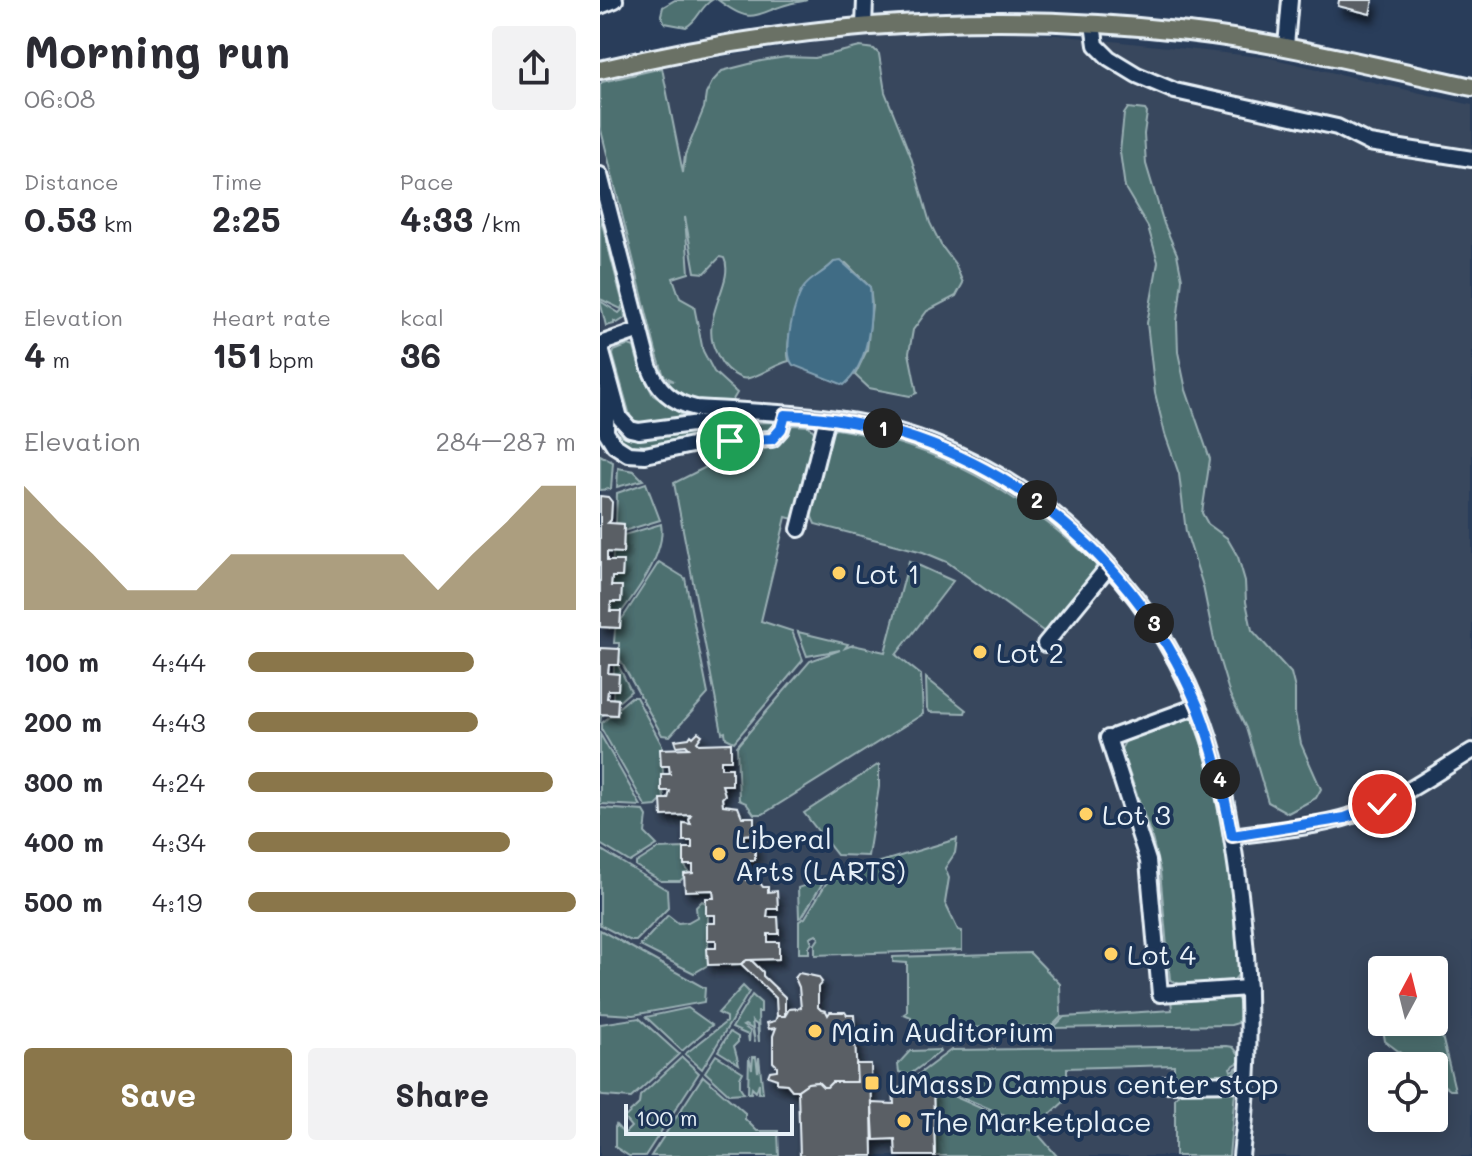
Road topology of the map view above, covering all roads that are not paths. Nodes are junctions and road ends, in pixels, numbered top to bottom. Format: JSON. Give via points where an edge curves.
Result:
{"nodes":[{"id":1,"x":865,"y":0,"type":"edge"},
{"id":2,"x":1290,"y":0,"type":"edge"},
{"id":3,"x":1093,"y":24,"type":"junction"},
{"id":4,"x":864,"y":26,"type":"junction"},
{"id":5,"x":1286,"y":46,"type":"junction"},
{"id":6,"x":600,"y":70,"type":"edge"},
{"id":7,"x":1472,"y":87,"type":"edge"},
{"id":8,"x":1472,"y":159,"type":"edge"},
{"id":9,"x":600,"y":175,"type":"edge"},
{"id":10,"x":640,"y":330,"type":"junction"},
{"id":11,"x":600,"y":344,"type":"edge"},
{"id":12,"x":607,"y":372,"type":"junction"},
{"id":13,"x":713,"y":414,"type":"junction"},
{"id":14,"x":785,"y":415,"type":"junction"},
{"id":15,"x":827,"y":418,"type":"junction"},
{"id":16,"x":716,"y":442,"type":"junction"},
{"id":17,"x":799,"y":529,"type":"dead end"},
{"id":18,"x":1109,"y":566,"type":"junction"},
{"id":19,"x":1045,"y":644,"type":"dead end"},
{"id":20,"x":1197,"y":706,"type":"junction"},
{"id":21,"x":1472,"y":751,"type":"edge"},
{"id":22,"x":1232,"y":836,"type":"junction"},
{"id":23,"x":1248,"y":988,"type":"junction"},
{"id":24,"x":1247,"y":1083,"type":"junction"},
{"id":25,"x":1166,"y":1084,"type":"dead end"},
{"id":26,"x":1241,"y":1156,"type":"edge"}],
"edges":[{"from":1,"to":4,"type":"street"},
{"from":2,"to":5,"type":"street"},
{"from":3,"to":4,"type":"main road"},
{"from":3,"to":5,"type":"main road"},
{"from":3,"to":8,"type":"street","via":[[1096,45],[1109,58],[1175,91],[1337,127],[1369,143]]},
{"from":4,"to":6,"type":"main road","via":[[726,42]]},
{"from":5,"to":7,"type":"main road"},
{"from":9,"to":10,"type":"street"},
{"from":10,"to":11,"type":"street"},
{"from":10,"to":13,"type":"street","via":[[661,389],[681,404]]},
{"from":11,"to":12,"type":"street"},
{"from":12,"to":13,"type":"street","via":[[620,418],[630,429]]},
{"from":12,"to":16,"type":"street","via":[[605,426],[618,449],[638,456]]},
{"from":13,"to":14,"type":"street"},
{"from":13,"to":16,"type":"street"},
{"from":14,"to":15,"type":"street"},
{"from":14,"to":16,"type":"street","via":[[772,439]]},
{"from":15,"to":17,"type":"street"},
{"from":15,"to":18,"type":"street","via":[[918,438],[987,469],[1059,517]]},
{"from":18,"to":19,"type":"street"},
{"from":18,"to":20,"type":"street","via":[[1161,635]]},
{"from":20,"to":22,"type":"street"},
{"from":20,"to":23,"type":"street","via":[[1112,737],[1148,861],[1160,994]]},
{"from":21,"to":22,"type":"street","via":[[1364,812]]},
{"from":22,"to":23,"type":"street"},
{"from":23,"to":24,"type":"street"},
{"from":24,"to":25,"type":"street"},
{"from":24,"to":26,"type":"street"}]}
